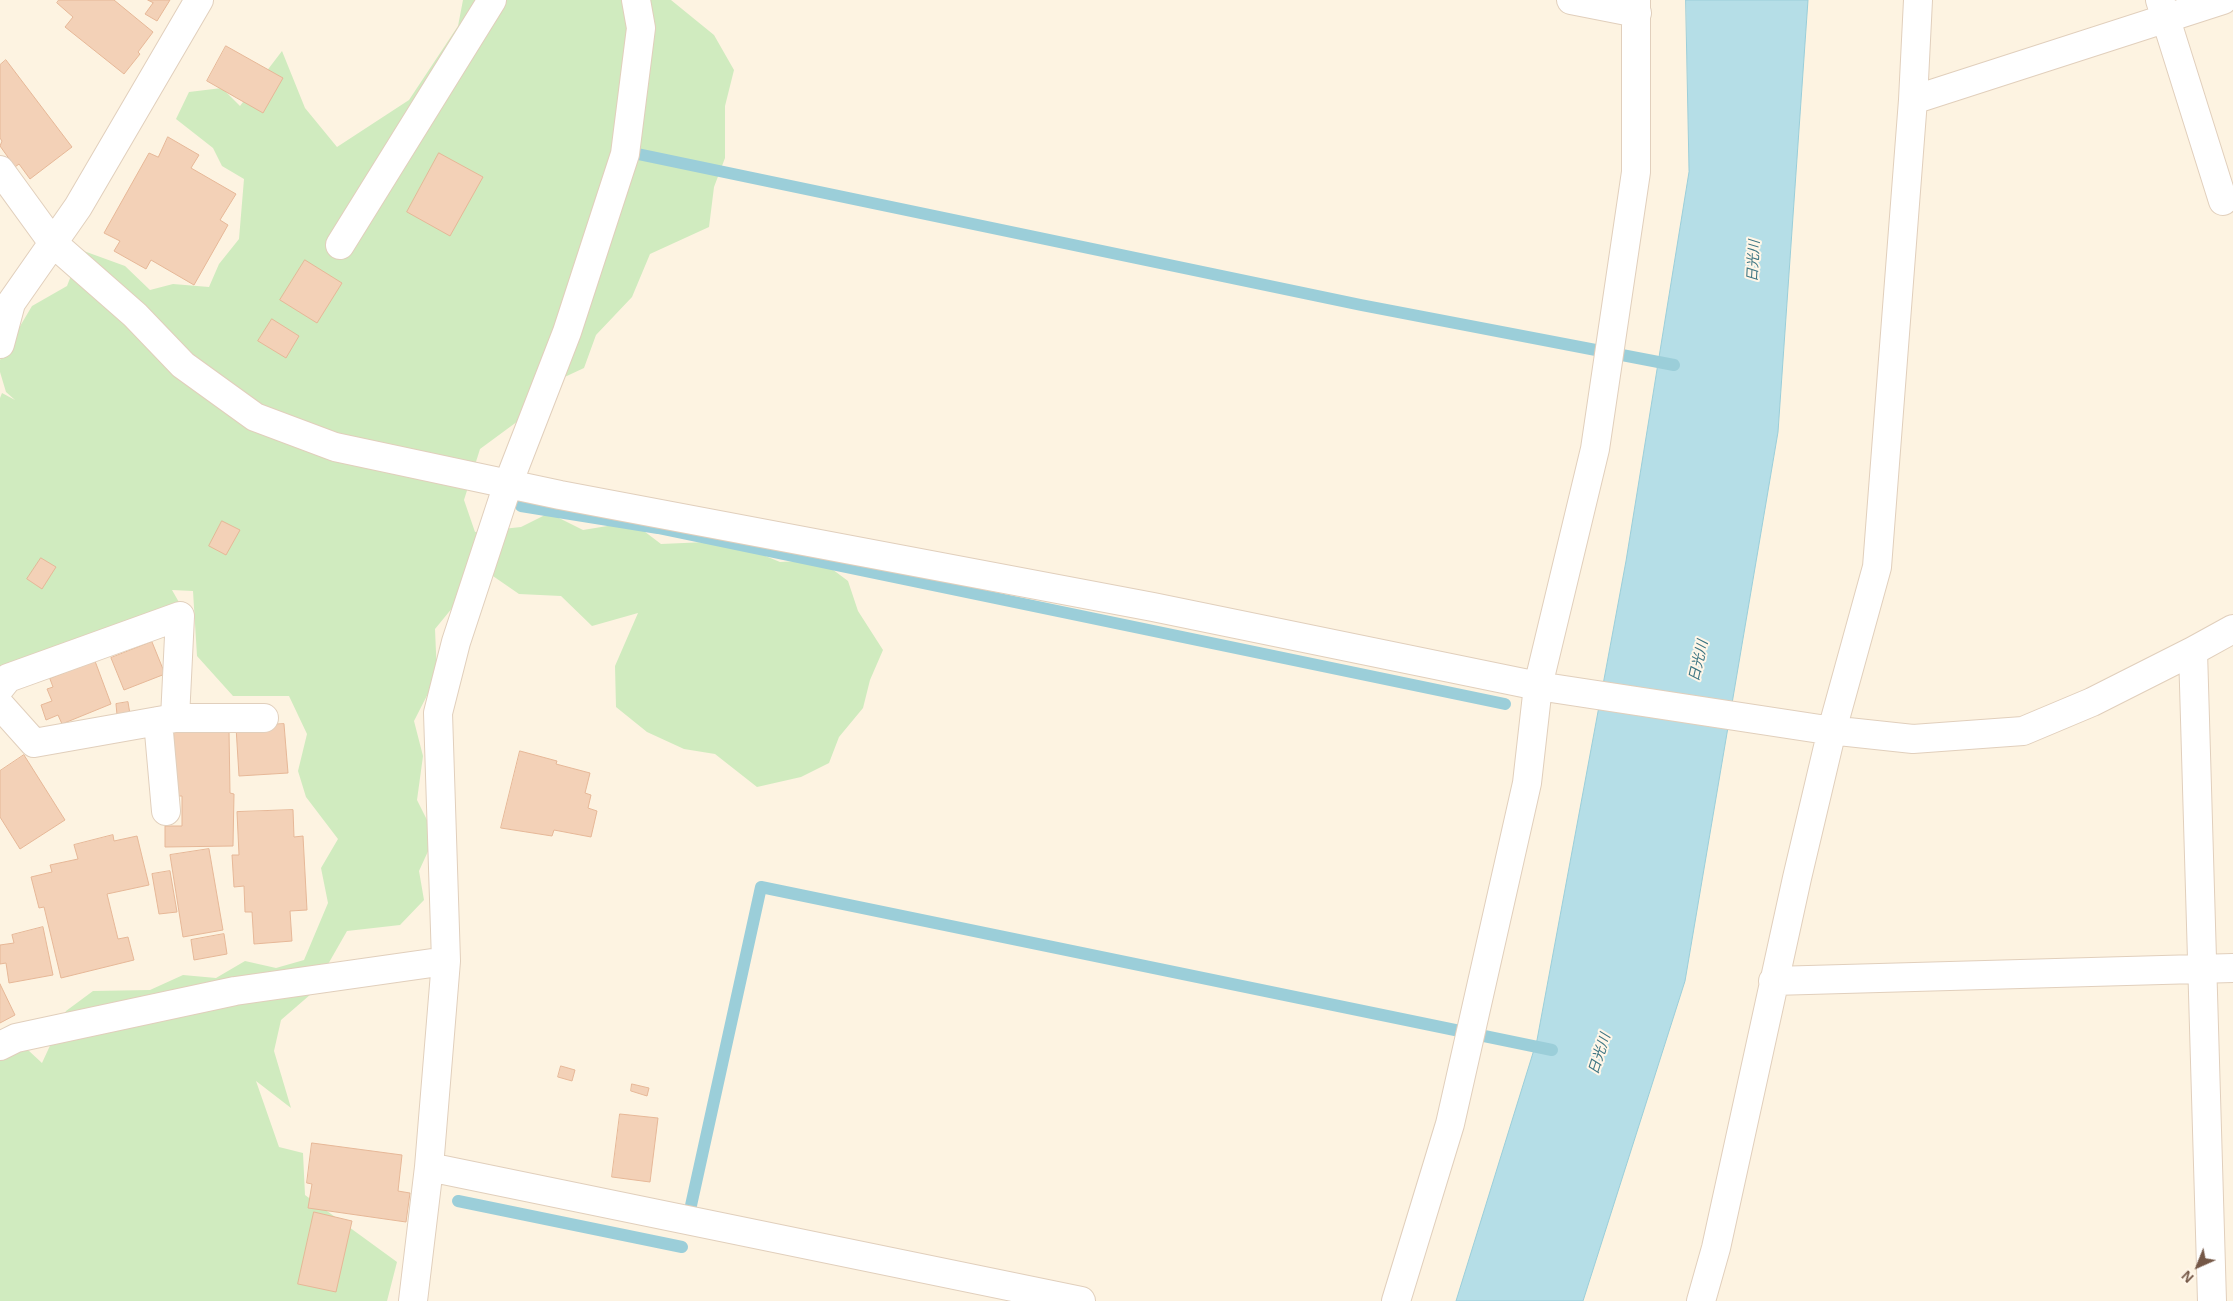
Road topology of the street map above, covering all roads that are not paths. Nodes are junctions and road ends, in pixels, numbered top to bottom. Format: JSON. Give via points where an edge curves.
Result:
{"nodes":[{"id":1,"x":199,"y":0,"type":"edge"},
{"id":2,"x":492,"y":0,"type":"edge"},
{"id":3,"x":636,"y":0,"type":"edge"},
{"id":4,"x":1571,"y":0,"type":"edge"},
{"id":5,"x":1918,"y":0,"type":"edge"},
{"id":6,"x":2223,"y":0,"type":"edge"},
{"id":7,"x":1636,"y":6,"type":"edge"},
{"id":8,"x":2163,"y":9,"type":"edge"},
{"id":9,"x":1913,"y":100,"type":"junction"},
{"id":10,"x":0,"y":170,"type":"edge"},
{"id":11,"x":2223,"y":201,"type":"dead end"},
{"id":12,"x":53,"y":243,"type":"junction"},
{"id":13,"x":340,"y":245,"type":"dead end"},
{"id":14,"x":0,"y":344,"type":"edge"},
{"id":15,"x":508,"y":484,"type":"junction"},
{"id":16,"x":2233,"y":629,"type":"edge"},
{"id":17,"x":2193,"y":651,"type":"junction"},
{"id":18,"x":1544,"y":687,"type":"junction"},
{"id":19,"x":0,"y":688,"type":"edge"},
{"id":20,"x":0,"y":705,"type":"edge"},
{"id":21,"x":264,"y":718,"type":"dead end"},
{"id":22,"x":167,"y":720,"type":"junction"},
{"id":23,"x":1826,"y":729,"type":"junction"},
{"id":24,"x":166,"y":811,"type":"dead end"},
{"id":25,"x":446,"y":961,"type":"junction"},
{"id":26,"x":2233,"y":968,"type":"edge"},
{"id":27,"x":2202,"y":969,"type":"junction"},
{"id":28,"x":1773,"y":981,"type":"junction"},
{"id":29,"x":0,"y":1046,"type":"edge"},
{"id":30,"x":429,"y":1167,"type":"junction"},
{"id":31,"x":413,"y":1301,"type":"edge"},
{"id":32,"x":1081,"y":1301,"type":"edge"},
{"id":33,"x":1396,"y":1301,"type":"edge"},
{"id":34,"x":1701,"y":1301,"type":"edge"},
{"id":35,"x":2212,"y":1301,"type":"edge"}],
"edges":[{"from":1,"to":12,"type":"street","via":[[78,207]]},
{"from":2,"to":13,"type":"street"},
{"from":3,"to":15,"type":"street","via":[[641,28],[625,154],[567,332]]},
{"from":4,"to":7,"type":"street"},
{"from":5,"to":9,"type":"street"},
{"from":6,"to":8,"type":"street"},
{"from":7,"to":18,"type":"street","via":[[1636,172],[1595,448]]},
{"from":8,"to":9,"type":"street"},
{"from":8,"to":11,"type":"street"},
{"from":9,"to":23,"type":"street","via":[[1877,567]]},
{"from":10,"to":12,"type":"street"},
{"from":12,"to":14,"type":"street","via":[[10,303]]},
{"from":12,"to":15,"type":"street","via":[[135,315],[184,365],[255,417],[335,447]]},
{"from":15,"to":18,"type":"street","via":[[1153,607]]},
{"from":15,"to":25,"type":"street","via":[[456,642],[438,713]]},
{"from":16,"to":17,"type":"street"},
{"from":17,"to":23,"type":"street","via":[[2092,702],[2023,731],[1913,739]]},
{"from":17,"to":27,"type":"street"},
{"from":18,"to":23,"type":"street"},
{"from":18,"to":33,"type":"street","via":[[1527,783],[1450,1124]]},
{"from":19,"to":22,"type":"street","via":[[8,678],[180,616]]},
{"from":20,"to":22,"type":"street","via":[[34,743]]},
{"from":21,"to":22,"type":"street"},
{"from":22,"to":24,"type":"street"},
{"from":23,"to":28,"type":"street"},
{"from":25,"to":29,"type":"street","via":[[236,991],[16,1038]]},
{"from":25,"to":30,"type":"street"},
{"from":26,"to":27,"type":"street"},
{"from":27,"to":28,"type":"street"},
{"from":27,"to":35,"type":"street"},
{"from":28,"to":34,"type":"street","via":[[1716,1248]]},
{"from":30,"to":31,"type":"street"},
{"from":30,"to":32,"type":"street"}]}
